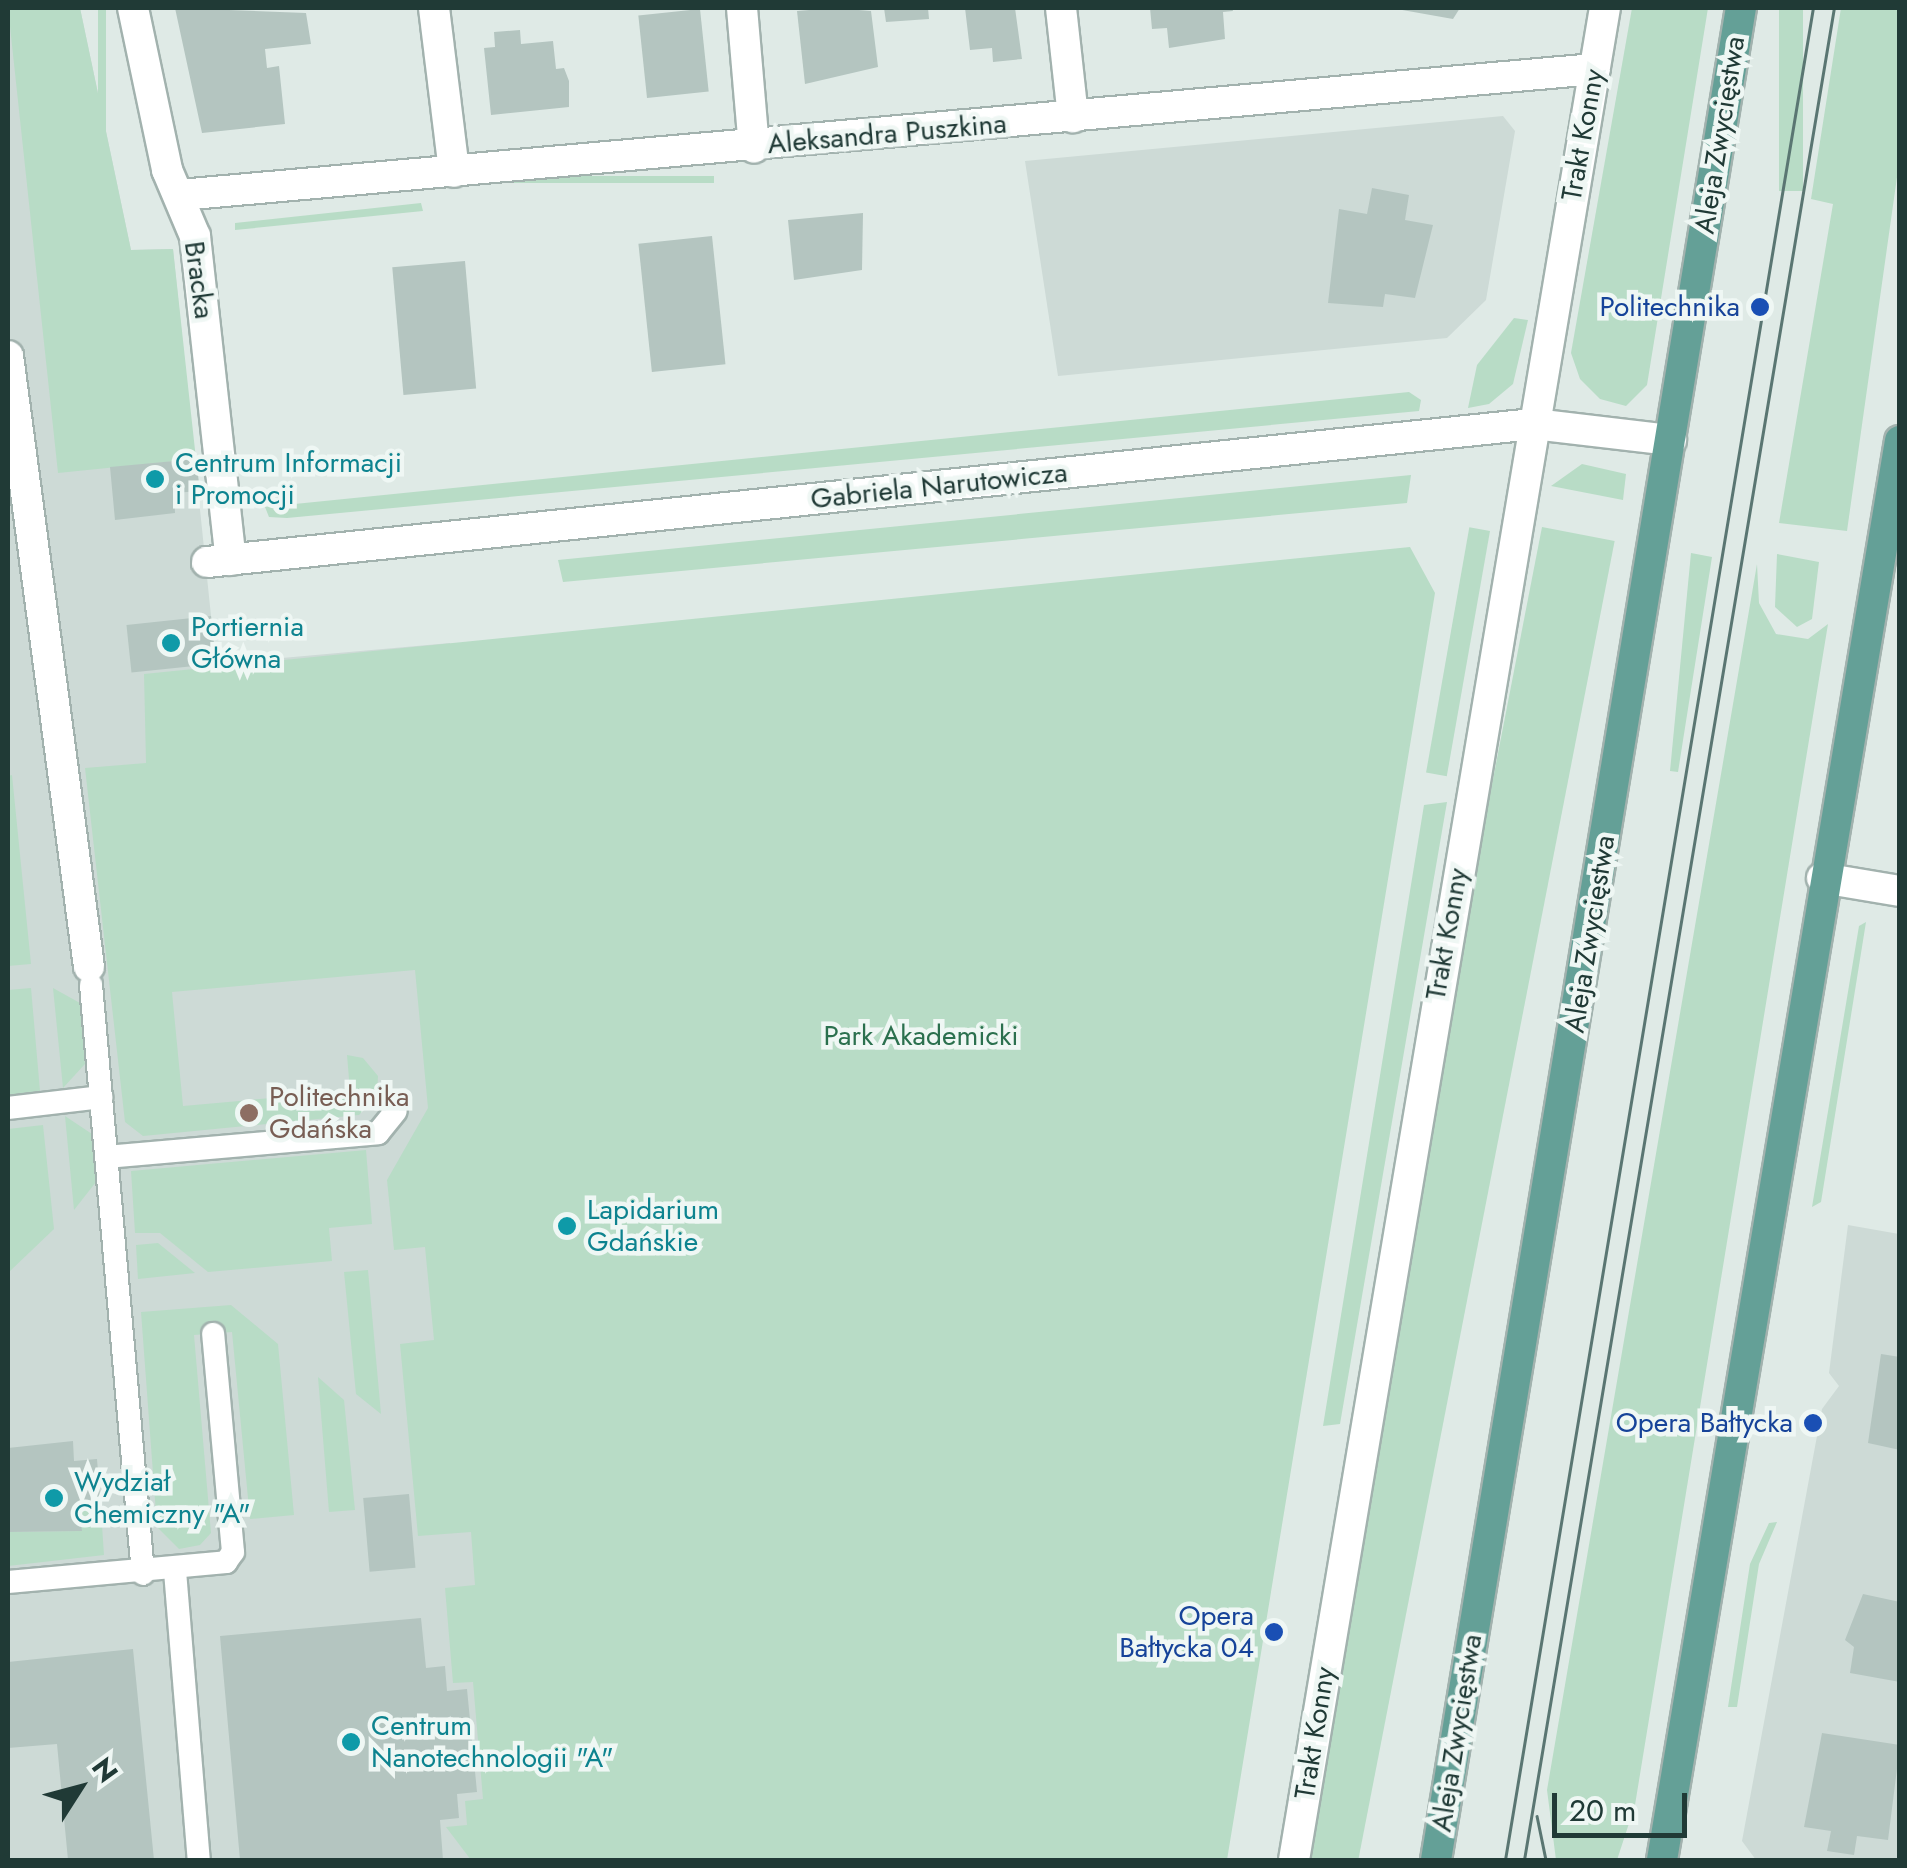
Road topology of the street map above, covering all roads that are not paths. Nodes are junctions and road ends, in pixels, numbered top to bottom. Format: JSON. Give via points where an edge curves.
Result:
{"nodes":[{"id":1,"x":133,"y":8,"type":"edge"},
{"id":2,"x":434,"y":8,"type":"edge"},
{"id":3,"x":742,"y":8,"type":"edge"},
{"id":4,"x":1061,"y":8,"type":"edge"},
{"id":5,"x":1605,"y":8,"type":"edge"},
{"id":6,"x":1740,"y":8,"type":"edge"},
{"id":7,"x":1594,"y":69,"type":"junction"},
{"id":8,"x":1072,"y":116,"type":"junction"},
{"id":9,"x":754,"y":147,"type":"junction"},
{"id":10,"x":454,"y":172,"type":"junction"},
{"id":11,"x":180,"y":195,"type":"junction"},
{"id":12,"x":8,"y":356,"type":"edge"},
{"id":13,"x":1534,"y":424,"type":"junction"},
{"id":14,"x":1672,"y":440,"type":"junction"},
{"id":15,"x":1900,"y":442,"type":"edge"},
{"id":16,"x":219,"y":561,"type":"joint"},
{"id":17,"x":1822,"y":878,"type":"junction"},
{"id":18,"x":1900,"y":891,"type":"edge"},
{"id":19,"x":90,"y":976,"type":"joint"},
{"id":20,"x":101,"y":1097,"type":"junction"},
{"id":21,"x":8,"y":1108,"type":"edge"},
{"id":22,"x":396,"y":1111,"type":"dead end"},
{"id":23,"x":106,"y":1157,"type":"junction"},
{"id":24,"x":212,"y":1334,"type":"dead end"},
{"id":25,"x":175,"y":1571,"type":"junction"},
{"id":26,"x":143,"y":1574,"type":"junction"},
{"id":27,"x":8,"y":1582,"type":"edge"},
{"id":28,"x":200,"y":1860,"type":"edge"},
{"id":29,"x":1294,"y":1860,"type":"edge"},
{"id":30,"x":1436,"y":1860,"type":"edge"},
{"id":31,"x":1662,"y":1860,"type":"edge"}],
"edges":[{"from":1,"to":11,"type":"street","name":"Bracka","via":[[167,170]]},
{"from":2,"to":10,"type":"street"},
{"from":3,"to":9,"type":"street"},
{"from":4,"to":8,"type":"street"},
{"from":5,"to":7,"type":"street","name":"Trakt Konny"},
{"from":6,"to":14,"type":"main road","name":"Aleja Zwycięstwa"},
{"from":7,"to":8,"type":"street","name":"Aleksandra Puszkina"},
{"from":7,"to":13,"type":"street","name":"Trakt Konny"},
{"from":8,"to":9,"type":"street","name":"Aleksandra Puszkina"},
{"from":9,"to":10,"type":"street","name":"Aleksandra Puszkina"},
{"from":10,"to":11,"type":"street","name":"Aleksandra Puszkina"},
{"from":11,"to":16,"type":"street","name":"Bracka","via":[[194,236]]},
{"from":12,"to":19,"type":"street"},
{"from":13,"to":14,"type":"street","name":"Gabriela Narutowicza"},
{"from":13,"to":16,"type":"street","name":"Gabriela Narutowicza"},
{"from":13,"to":29,"type":"street","name":"Trakt Konny"},
{"from":14,"to":30,"type":"main road","name":"Aleja Zwycięstwa"},
{"from":15,"to":17,"type":"main road"},
{"from":17,"to":18,"type":"street"},
{"from":17,"to":31,"type":"main road"},
{"from":19,"to":20,"type":"lane"},
{"from":20,"to":21,"type":"lane"},
{"from":20,"to":23,"type":"lane"},
{"from":22,"to":23,"type":"lane","via":[[378,1132]]},
{"from":23,"to":26,"type":"lane"},
{"from":24,"to":25,"type":"lane","via":[[233,1552],[214,1568]]},
{"from":25,"to":26,"type":"lane"},
{"from":25,"to":28,"type":"lane"},
{"from":26,"to":27,"type":"lane"}]}
